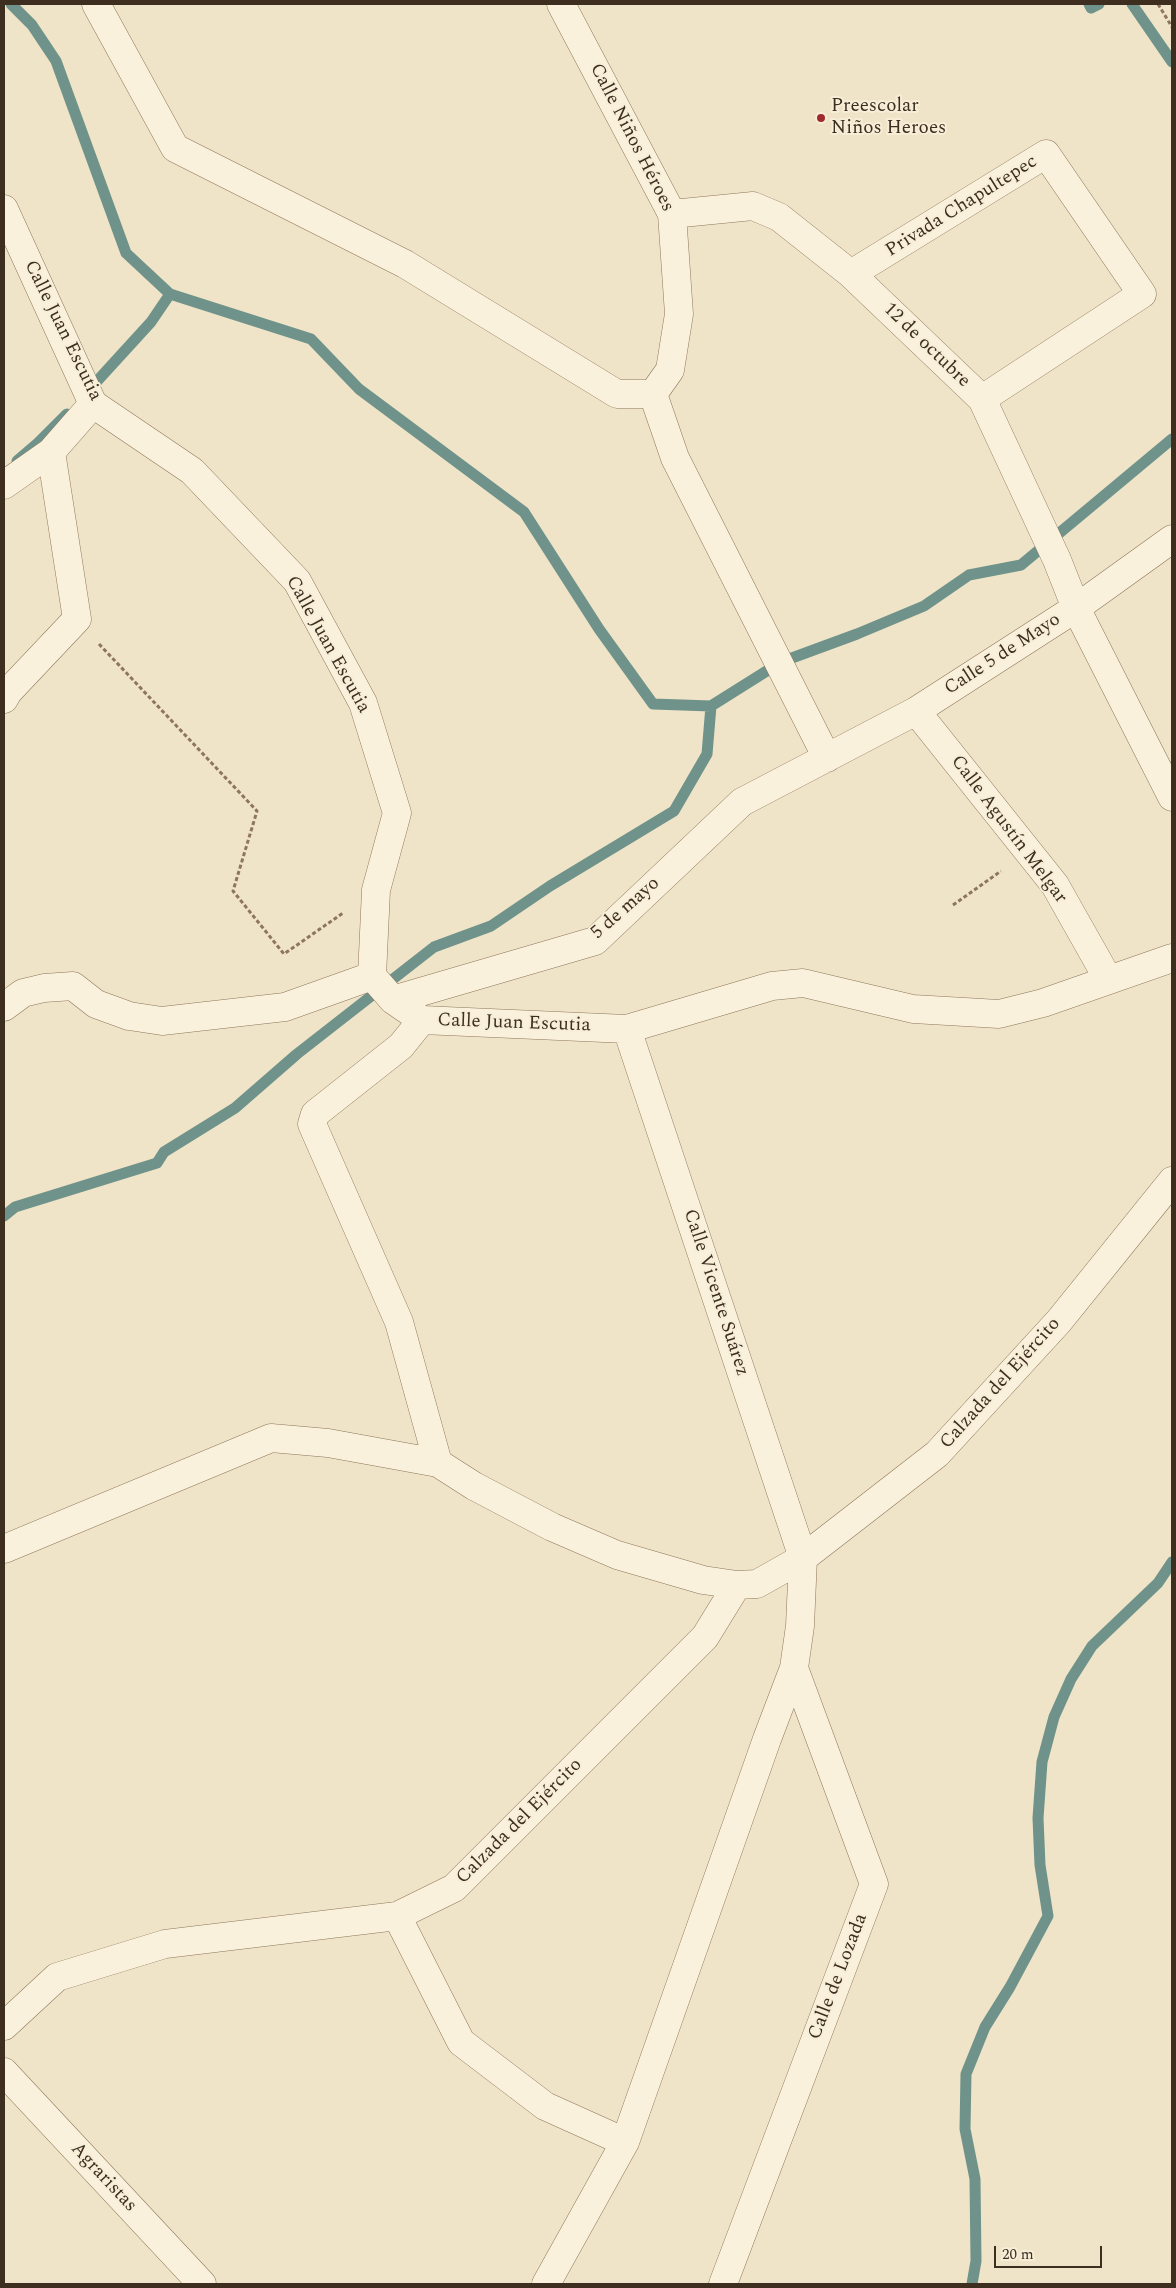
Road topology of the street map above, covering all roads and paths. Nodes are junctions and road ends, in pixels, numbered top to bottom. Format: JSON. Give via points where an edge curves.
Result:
{"nodes":[{"id":1,"x":96,"y":4,"type":"edge"},
{"id":2,"x":561,"y":4,"type":"edge"},
{"id":3,"x":1158,"y":4,"type":"edge"},
{"id":4,"x":1172,"y":27,"type":"edge"},
{"id":5,"x":4,"y":209,"type":"edge"},
{"id":6,"x":672,"y":214,"type":"junction"},
{"id":7,"x":852,"y":274,"type":"junction"},
{"id":8,"x":653,"y":394,"type":"junction"},
{"id":9,"x":982,"y":399,"type":"junction"},
{"id":10,"x":93,"y":404,"type":"junction"},
{"id":11,"x":52,"y":452,"type":"junction"},
{"id":12,"x":4,"y":485,"type":"edge"},
{"id":13,"x":1172,"y":539,"type":"edge"},
{"id":14,"x":1076,"y":608,"type":"junction"},
{"id":15,"x":77,"y":620,"type":"junction"},
{"id":16,"x":4,"y":699,"type":"edge"},
{"id":17,"x":916,"y":711,"type":"junction"},
{"id":18,"x":827,"y":758,"type":"junction"},
{"id":19,"x":1172,"y":797,"type":"edge"},
{"id":20,"x":1029,"y":852,"type":"junction"},
{"id":21,"x":376,"y":890,"type":"junction"},
{"id":22,"x":953,"y":904,"type":"dead end"},
{"id":23,"x":1172,"y":958,"type":"edge"},
{"id":24,"x":372,"y":976,"type":"junction"},
{"id":25,"x":1108,"y":979,"type":"junction"},
{"id":26,"x":394,"y":1000,"type":"junction"},
{"id":27,"x":4,"y":1008,"type":"edge"},
{"id":28,"x":422,"y":1020,"type":"junction"},
{"id":29,"x":627,"y":1029,"type":"junction"},
{"id":30,"x":1172,"y":1181,"type":"edge"},
{"id":31,"x":438,"y":1463,"type":"junction"},
{"id":32,"x":4,"y":1549,"type":"edge"},
{"id":33,"x":803,"y":1558,"type":"junction"},
{"id":34,"x":737,"y":1585,"type":"junction"},
{"id":35,"x":794,"y":1668,"type":"junction"},
{"id":36,"x":397,"y":1916,"type":"junction"},
{"id":37,"x":4,"y":2026,"type":"edge"},
{"id":38,"x":4,"y":2072,"type":"edge"},
{"id":39,"x":625,"y":2142,"type":"junction"},
{"id":40,"x":202,"y":2284,"type":"edge"},
{"id":41,"x":546,"y":2284,"type":"edge"},
{"id":42,"x":723,"y":2284,"type":"edge"}],
"edges":[{"from":1,"to":8,"type":"street","via":[[175,148],[405,264],[617,394]]},
{"from":2,"to":6,"type":"street","name":"Calle Niños Héroes"},
{"from":3,"to":4,"type":"path"},
{"from":5,"to":10,"type":"street","name":"Calle Juan Escutia"},
{"from":6,"to":7,"type":"street","name":"12 de octubre","via":[[753,206],[780,217]]},
{"from":6,"to":8,"type":"street","name":"Calle Niños Héroes","via":[[679,314],[670,370]]},
{"from":7,"to":9,"type":"street","name":"12 de octubre"},
{"from":7,"to":9,"type":"street","name":"Privada Chapultepec","via":[[1046,154],[1142,294]]},
{"from":8,"to":18,"type":"street","via":[[675,458]]},
{"from":9,"to":14,"type":"street","name":"12 de octubre"},
{"from":10,"to":11,"type":"street"},
{"from":10,"to":21,"type":"street","name":"Calle Juan Escutia","via":[[192,471],[297,581],[363,703],[397,813]]},
{"from":11,"to":12,"type":"street"},
{"from":11,"to":15,"type":"street"},
{"from":13,"to":14,"type":"street","name":"Calle 5 de Mayo"},
{"from":14,"to":17,"type":"street","name":"Calle 5 de Mayo"},
{"from":14,"to":19,"type":"street","name":"12 de octubre"},
{"from":15,"to":16,"type":"street"},
{"from":15,"to":21,"type":"path","via":[[257,811],[233,891],[284,954]]},
{"from":17,"to":18,"type":"street","name":"Calle 5 de Mayo"},
{"from":17,"to":20,"type":"street","name":"Calle Agustín Melgar"},
{"from":18,"to":26,"type":"street","name":"5 de mayo","via":[[742,802],[595,941]]},
{"from":20,"to":22,"type":"path"},
{"from":20,"to":25,"type":"street","name":"Calle Agustín Melgar","via":[[1055,885]]},
{"from":21,"to":24,"type":"street","name":"Calle Juan Escutia"},
{"from":23,"to":25,"type":"street","name":"Calle Juan Escutia"},
{"from":24,"to":26,"type":"street","name":"Calle Juan Escutia"},
{"from":24,"to":27,"type":"street","via":[[285,1007],[162,1022],[129,1016],[96,1004],[73,986],[23,993]]},
{"from":25,"to":29,"type":"street","name":"Calle Juan Escutia","via":[[1043,1003],[999,1014],[913,1009],[803,983],[772,986]]},
{"from":26,"to":28,"type":"street","name":"Calle Juan Escutia"},
{"from":28,"to":29,"type":"street","name":"Calle Juan Escutia"},
{"from":28,"to":31,"type":"street","via":[[401,1046],[315,1114],[312,1124],[399,1322]]},
{"from":29,"to":33,"type":"street","name":"Calle Vicente Suárez"},
{"from":30,"to":33,"type":"street","name":"Calzada del Ejército","via":[[1059,1321],[937,1454]]},
{"from":31,"to":32,"type":"street","via":[[328,1443],[272,1438]]},
{"from":31,"to":34,"type":"street","via":[[552,1527],[617,1555],[703,1580]]},
{"from":33,"to":34,"type":"street","name":"Calzada del Ejército","via":[[757,1584]]},
{"from":33,"to":35,"type":"street","via":[[800,1626]]},
{"from":34,"to":36,"type":"street","name":"Calzada del Ejército","via":[[705,1637],[454,1888]]},
{"from":35,"to":39,"type":"street"},
{"from":35,"to":42,"type":"street","name":"Calle de Lozada","via":[[874,1884]]},
{"from":36,"to":37,"type":"street","name":"Calzada del Ejército","via":[[165,1944],[57,1977]]},
{"from":36,"to":39,"type":"street","via":[[461,2042],[545,2106]]},
{"from":38,"to":40,"type":"street","name":"Agraristas"},
{"from":39,"to":41,"type":"street"}]}
